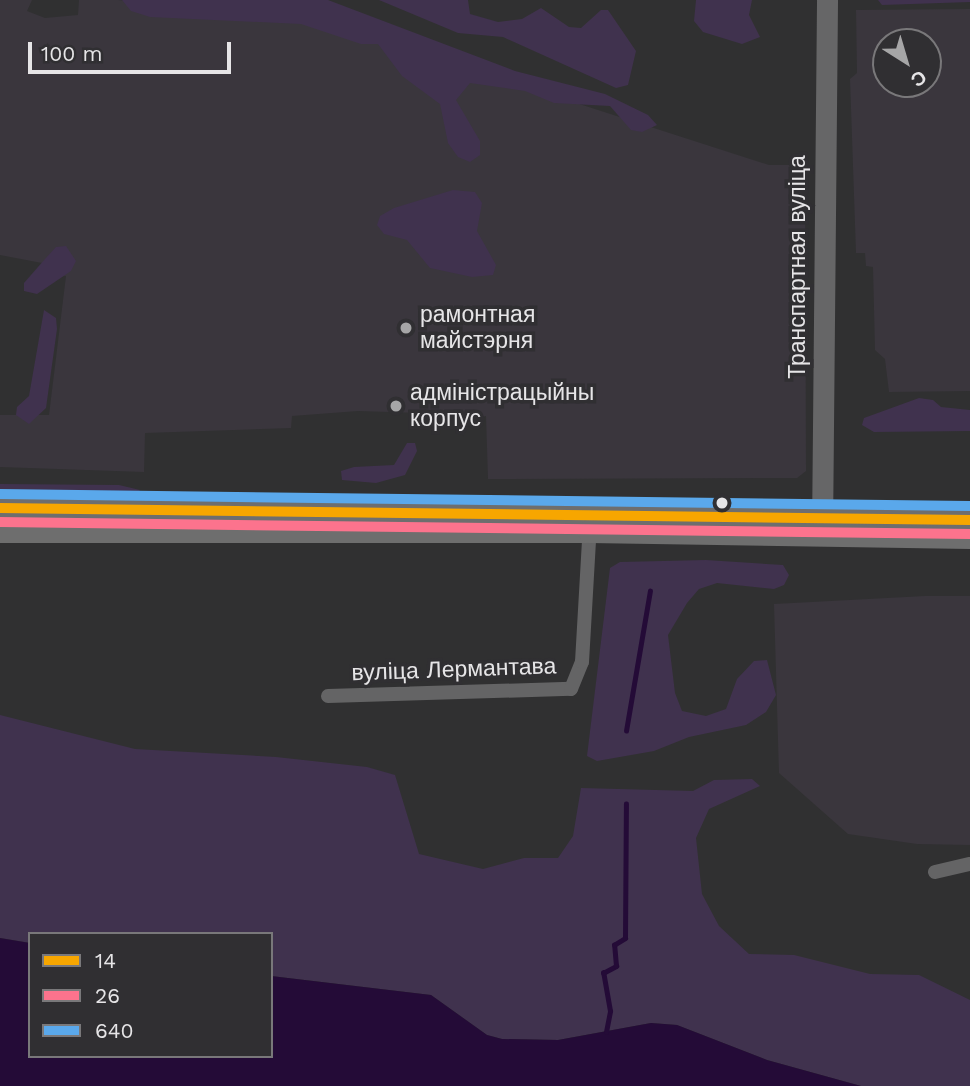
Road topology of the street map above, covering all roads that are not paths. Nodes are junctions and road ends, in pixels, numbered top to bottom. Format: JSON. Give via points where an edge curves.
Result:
{"nodes":[{"id":1,"x":827,"y":0,"type":"edge"},
{"id":2,"x":0,"y":508,"type":"edge"},
{"id":3,"x":970,"y":520,"type":"edge"},
{"id":4,"x":311,"y":521,"type":"junction"},
{"id":5,"x":590,"y":522,"type":"junction"},
{"id":6,"x":822,"y":525,"type":"junction"},
{"id":7,"x":0,"y":531,"type":"edge"},
{"id":8,"x":970,"y":537,"type":"edge"},
{"id":9,"x":328,"y":696,"type":"dead end"},
{"id":10,"x":970,"y":864,"type":"edge"},
{"id":11,"x":935,"y":872,"type":"dead end"}],
"edges":[{"from":1,"to":6,"type":"main road","name":"Транспартная вуліца"},
{"from":2,"to":4,"type":"main road"},
{"from":3,"to":6,"type":"main road"},
{"from":4,"to":5,"type":"main road"},
{"from":4,"to":7,"type":"main road"},
{"from":5,"to":6,"type":"main road"},
{"from":5,"to":9,"type":"street","name":"вуліца Лермантава","via":[[582,662],[571,689]]},
{"from":6,"to":8,"type":"main road"},
{"from":10,"to":11,"type":"street"}]}
